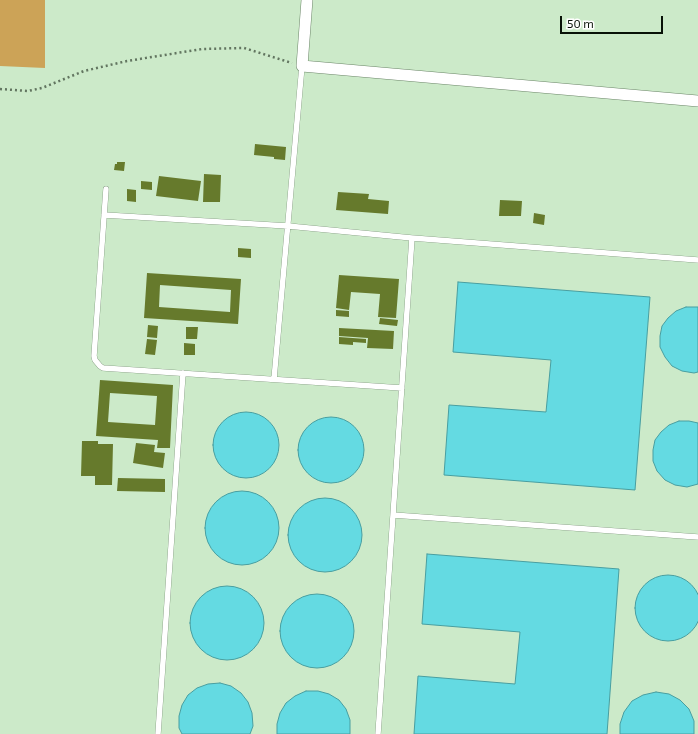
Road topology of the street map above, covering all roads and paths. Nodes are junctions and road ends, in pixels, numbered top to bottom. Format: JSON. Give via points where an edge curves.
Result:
{"nodes":[{"id":1,"x":307,"y":0,"type":"edge"},
{"id":2,"x":302,"y":66,"type":"junction"},
{"id":3,"x":0,"y":89,"type":"edge"},
{"id":4,"x":698,"y":101,"type":"edge"},
{"id":5,"x":106,"y":189,"type":"dead end"},
{"id":6,"x":104,"y":215,"type":"junction"},
{"id":7,"x":288,"y":226,"type":"junction"},
{"id":8,"x":412,"y":238,"type":"junction"},
{"id":9,"x":698,"y":260,"type":"edge"},
{"id":10,"x":183,"y":373,"type":"junction"},
{"id":11,"x":274,"y":380,"type":"junction"},
{"id":12,"x":402,"y":388,"type":"junction"},
{"id":13,"x":393,"y":515,"type":"junction"},
{"id":14,"x":698,"y":537,"type":"edge"},
{"id":15,"x":158,"y":734,"type":"edge"},
{"id":16,"x":378,"y":734,"type":"edge"}],
"edges":[{"from":1,"to":2,"type":"street"},
{"from":2,"to":3,"type":"path","via":[[244,48],[202,49],[84,71],[28,91]]},
{"from":2,"to":4,"type":"street"},
{"from":2,"to":7,"type":"lane"},
{"from":5,"to":6,"type":"lane"},
{"from":6,"to":7,"type":"lane"},
{"from":6,"to":10,"type":"lane","via":[[95,360],[103,368]]},
{"from":7,"to":8,"type":"lane"},
{"from":7,"to":11,"type":"lane"},
{"from":8,"to":9,"type":"lane"},
{"from":8,"to":12,"type":"lane"},
{"from":10,"to":11,"type":"lane"},
{"from":10,"to":15,"type":"lane"},
{"from":11,"to":12,"type":"lane"},
{"from":12,"to":13,"type":"lane"},
{"from":13,"to":14,"type":"lane"},
{"from":13,"to":16,"type":"lane"}]}
